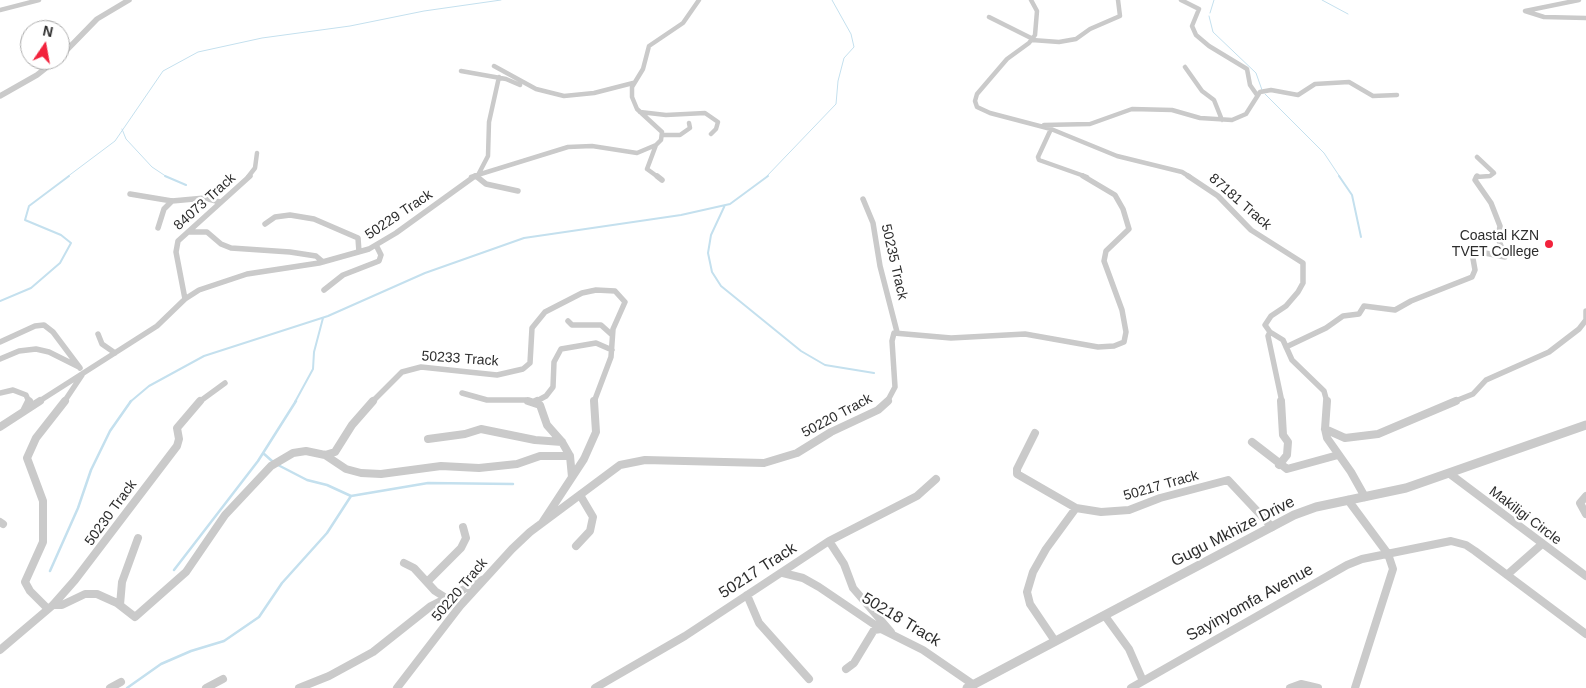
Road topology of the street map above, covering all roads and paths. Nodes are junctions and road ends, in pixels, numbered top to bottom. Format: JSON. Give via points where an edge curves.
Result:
{"nodes":[{"id":1,"x":39,"y":0,"type":"edge"},
{"id":2,"x":129,"y":0,"type":"edge"},
{"id":3,"x":699,"y":0,"type":"edge"},
{"id":4,"x":1031,"y":0,"type":"edge"},
{"id":5,"x":1118,"y":0,"type":"edge"},
{"id":6,"x":1181,"y":0,"type":"edge"},
{"id":7,"x":1579,"y":0,"type":"edge"},
{"id":8,"x":0,"y":10,"type":"edge"},
{"id":9,"x":989,"y":17,"type":"dead end"},
{"id":10,"x":1586,"y":18,"type":"edge"},
{"id":11,"x":1032,"y":40,"type":"junction"},
{"id":12,"x":70,"y":47,"type":"edge"},
{"id":13,"x":494,"y":66,"type":"dead end"},
{"id":14,"x":1185,"y":67,"type":"dead end"},
{"id":15,"x":43,"y":70,"type":"edge"},
{"id":16,"x":461,"y":71,"type":"dead end"},
{"id":17,"x":499,"y":77,"type":"junction"},
{"id":18,"x":633,"y":83,"type":"junction"},
{"id":19,"x":1258,"y":95,"type":"junction"},
{"id":20,"x":0,"y":96,"type":"edge"},
{"id":21,"x":564,"y":96,"type":"junction"},
{"id":22,"x":1397,"y":96,"type":"dead end"},
{"id":23,"x":640,"y":112,"type":"junction"},
{"id":24,"x":1222,"y":120,"type":"junction"},
{"id":25,"x":689,"y":123,"type":"dead end"},
{"id":26,"x":1042,"y":126,"type":"junction"},
{"id":27,"x":1052,"y":129,"type":"junction"},
{"id":28,"x":712,"y":134,"type":"dead end"},
{"id":29,"x":663,"y":135,"type":"junction"},
{"id":30,"x":656,"y":145,"type":"junction"},
{"id":31,"x":257,"y":153,"type":"dead end"},
{"id":32,"x":1477,"y":157,"type":"dead end"},
{"id":33,"x":476,"y":176,"type":"junction"},
{"id":34,"x":662,"y":180,"type":"dead end"},
{"id":35,"x":518,"y":191,"type":"dead end"},
{"id":36,"x":130,"y":194,"type":"dead end"},
{"id":37,"x":863,"y":199,"type":"dead end"},
{"id":38,"x":172,"y":201,"type":"junction"},
{"id":39,"x":220,"y":202,"type":"junction"},
{"id":40,"x":265,"y":224,"type":"dead end"},
{"id":41,"x":158,"y":228,"type":"dead end"},
{"id":42,"x":186,"y":232,"type":"junction"},
{"id":43,"x":376,"y":245,"type":"junction"},
{"id":44,"x":359,"y":252,"type":"junction"},
{"id":45,"x":323,"y":262,"type":"junction"},
{"id":46,"x":324,"y":290,"type":"dead end"},
{"id":47,"x":185,"y":299,"type":"junction"},
{"id":48,"x":1586,"y":311,"type":"edge"},
{"id":49,"x":568,"y":321,"type":"dead end"},
{"id":50,"x":897,"y":332,"type":"junction"},
{"id":51,"x":1270,"y":332,"type":"junction"},
{"id":52,"x":98,"y":334,"type":"dead end"},
{"id":53,"x":611,"y":334,"type":"junction"},
{"id":54,"x":0,"y":342,"type":"edge"},
{"id":55,"x":1286,"y":347,"type":"junction"},
{"id":56,"x":612,"y":350,"type":"junction"},
{"id":57,"x":115,"y":353,"type":"junction"},
{"id":58,"x":0,"y":359,"type":"edge"},
{"id":59,"x":83,"y":371,"type":"junction"},
{"id":60,"x":225,"y":383,"type":"dead end"},
{"id":61,"x":0,"y":393,"type":"edge"},
{"id":62,"x":462,"y":393,"type":"dead end"},
{"id":63,"x":534,"y":402,"type":"junction"},
{"id":64,"x":22,"y":413,"type":"junction"},
{"id":65,"x":1586,"y":425,"type":"edge"},
{"id":66,"x":0,"y":427,"type":"edge"},
{"id":67,"x":1325,"y":429,"type":"junction"},
{"id":68,"x":1035,"y":433,"type":"dead end"},
{"id":69,"x":428,"y":439,"type":"dead end"},
{"id":70,"x":562,"y":442,"type":"junction"},
{"id":71,"x":1252,"y":442,"type":"dead end"},
{"id":72,"x":325,"y":455,"type":"junction"},
{"id":73,"x":1338,"y":455,"type":"junction"},
{"id":74,"x":570,"y":456,"type":"junction"},
{"id":75,"x":1279,"y":465,"type":"junction"},
{"id":76,"x":1450,"y":474,"type":"junction"},
{"id":77,"x":572,"y":478,"type":"junction"},
{"id":78,"x":936,"y":479,"type":"dead end"},
{"id":79,"x":580,"y":495,"type":"junction"},
{"id":80,"x":1586,"y":496,"type":"edge"},
{"id":81,"x":1365,"y":497,"type":"junction"},
{"id":82,"x":1348,"y":500,"type":"junction"},
{"id":83,"x":1076,"y":508,"type":"junction"},
{"id":84,"x":1586,"y":514,"type":"edge"},
{"id":85,"x":540,"y":525,"type":"junction"},
{"id":86,"x":464,"y":527,"type":"dead end"},
{"id":87,"x":1272,"y":528,"type":"junction"},
{"id":88,"x":138,"y":538,"type":"dead end"},
{"id":89,"x":829,"y":541,"type":"junction"},
{"id":90,"x":1542,"y":544,"type":"junction"},
{"id":91,"x":576,"y":546,"type":"dead end"},
{"id":92,"x":1388,"y":554,"type":"junction"},
{"id":93,"x":404,"y":564,"type":"dead end"},
{"id":94,"x":783,"y":573,"type":"junction"},
{"id":95,"x":1508,"y":574,"type":"junction"},
{"id":96,"x":1586,"y":576,"type":"edge"},
{"id":97,"x":485,"y":578,"type":"junction"},
{"id":98,"x":427,"y":582,"type":"junction"},
{"id":99,"x":747,"y":595,"type":"junction"},
{"id":100,"x":446,"y":598,"type":"junction"},
{"id":101,"x":120,"y":605,"type":"junction"},
{"id":102,"x":50,"y":607,"type":"junction"},
{"id":103,"x":1105,"y":616,"type":"junction"},
{"id":104,"x":881,"y":629,"type":"junction"},
{"id":105,"x":1586,"y":634,"type":"edge"},
{"id":106,"x":894,"y":635,"type":"junction"},
{"id":107,"x":1055,"y":642,"type":"junction"},
{"id":108,"x":0,"y":650,"type":"edge"},
{"id":109,"x":846,"y":669,"type":"dead end"},
{"id":110,"x":223,"y":679,"type":"dead end"},
{"id":111,"x":809,"y":679,"type":"dead end"},
{"id":112,"x":1144,"y":681,"type":"junction"},
{"id":113,"x":121,"y":682,"type":"dead end"},
{"id":114,"x":314,"y":685,"type":"edge"},
{"id":115,"x":970,"y":686,"type":"edge"},
{"id":116,"x":110,"y":688,"type":"edge"},
{"id":117,"x":206,"y":688,"type":"edge"},
{"id":118,"x":299,"y":688,"type":"edge"},
{"id":119,"x":397,"y":688,"type":"edge"},
{"id":120,"x":595,"y":688,"type":"edge"},
{"id":121,"x":1131,"y":688,"type":"edge"},
{"id":122,"x":1290,"y":688,"type":"edge"},
{"id":123,"x":1318,"y":688,"type":"edge"},
{"id":124,"x":1356,"y":688,"type":"edge"}],
"edges":[{"from":1,"to":8,"type":"street"},
{"from":2,"to":12,"type":"street","via":[[97,19]]},
{"from":3,"to":18,"type":"street","via":[[683,23],[649,46],[643,69]]},
{"from":4,"to":11,"type":"street","via":[[1038,20]]},
{"from":5,"to":11,"type":"street","via":[[1120,16],[1076,39],[1059,42]]},
{"from":6,"to":19,"type":"street","via":[[1199,9],[1192,26],[1196,35],[1247,70],[1250,84]]},
{"from":7,"to":10,"type":"street","via":[[1525,10],[1544,17]]},
{"from":9,"to":11,"type":"street"},
{"from":11,"to":26,"type":"street","name":"87181 Track","via":[[1007,59],[977,94],[975,101],[984,112]]},
{"from":13,"to":21,"type":"street","via":[[536,89]]},
{"from":14,"to":24,"type":"street","via":[[1202,92],[1214,100]]},
{"from":15,"to":20,"type":"street"},
{"from":16,"to":17,"type":"street"},
{"from":17,"to":21,"type":"street","via":[[536,93]]},
{"from":17,"to":33,"type":"street","via":[[489,122],[488,156]]},
{"from":18,"to":21,"type":"street","via":[[594,93]]},
{"from":18,"to":23,"type":"street","via":[[632,97]]},
{"from":19,"to":22,"type":"street","via":[[1271,90],[1298,95],[1315,84],[1347,82],[1375,97]]},
{"from":19,"to":24,"type":"street","via":[[1246,114],[1236,120]]},
{"from":23,"to":28,"type":"street","via":[[705,113],[718,122]]},
{"from":23,"to":29,"type":"street"},
{"from":24,"to":26,"type":"street","via":[[1172,110],[1132,109],[1090,124]]},
{"from":25,"to":29,"type":"street","via":[[690,128],[680,135]]},
{"from":26,"to":27,"type":"street","name":"87181 Track"},
{"from":27,"to":50,"type":"street","via":[[1039,160],[1090,179],[1115,196],[1123,208],[1129,230],[1106,251],[1104,261],[1122,310],[1126,332],[1124,342],[1098,347],[1025,334],[951,338]]},
{"from":27,"to":51,"type":"street","name":"87181 Track","via":[[1117,156],[1182,172],[1218,196],[1251,230],[1303,263],[1300,289],[1266,322]]},
{"from":29,"to":30,"type":"street"},
{"from":30,"to":33,"type":"street","name":"50229 Track","via":[[630,154],[602,147],[561,148]]},
{"from":30,"to":34,"type":"street","via":[[647,169]]},
{"from":31,"to":39,"type":"street","name":"84073 Track","via":[[253,172]]},
{"from":32,"to":55,"type":"street","via":[[1494,173],[1477,176],[1475,180],[1491,203],[1500,226],[1498,238],[1505,257],[1475,251],[1472,253],[1475,270],[1472,277],[1395,310],[1364,306],[1359,314],[1343,316]]},
{"from":33,"to":35,"type":"street","via":[[486,184]]},
{"from":33,"to":43,"type":"street","name":"50229 Track"},
{"from":36,"to":38,"type":"street"},
{"from":37,"to":50,"type":"street","name":"50235 Track","via":[[873,224]]},
{"from":38,"to":39,"type":"street","via":[[205,198]]},
{"from":38,"to":41,"type":"street","via":[[164,209]]},
{"from":39,"to":42,"type":"street","name":"84073 Track"},
{"from":40,"to":44,"type":"street","via":[[275,217],[290,215],[314,219],[358,238]]},
{"from":42,"to":45,"type":"street","via":[[207,232],[221,244],[232,248],[298,253],[316,256]]},
{"from":42,"to":47,"type":"street","name":"84073 Track","via":[[176,247]]},
{"from":43,"to":44,"type":"street","name":"50229 Track"},
{"from":43,"to":46,"type":"street","via":[[380,260],[343,275]]},
{"from":44,"to":45,"type":"street","name":"50229 Track"},
{"from":45,"to":47,"type":"street","name":"50229 Track","via":[[240,276]]},
{"from":47,"to":57,"type":"street","name":"50229 Track","via":[[157,326]]},
{"from":48,"to":67,"type":"street","via":[[1586,320],[1579,329],[1549,352],[1486,380],[1473,394],[1378,434],[1341,438]]},
{"from":49,"to":53,"type":"street","via":[[572,325],[601,325]]},
{"from":50,"to":79,"type":"street","name":"50220 Track","via":[[892,341],[895,387],[888,401],[878,410],[831,432],[797,453],[751,464],[627,462],[612,469]]},
{"from":51,"to":55,"type":"street","via":[[1283,340]]},
{"from":51,"to":75,"type":"street","via":[[1268,336],[1283,409],[1283,435],[1288,442],[1287,455]]},
{"from":52,"to":57,"type":"street","via":[[102,344]]},
{"from":53,"to":56,"type":"street","name":"50233 Track"},
{"from":53,"to":72,"type":"street","name":"50233 Track","via":[[624,305],[620,294],[596,290],[573,296],[536,321],[530,337],[532,355],[527,368],[497,375],[421,367],[405,371],[387,384],[352,425],[338,449]]},
{"from":54,"to":59,"type":"street","via":[[44,325]]},
{"from":55,"to":67,"type":"street","via":[[1292,360],[1324,391],[1328,406]]},
{"from":56,"to":63,"type":"street","via":[[596,343],[561,349],[554,362],[553,388]]},
{"from":56,"to":77,"type":"street","name":"50233 Track","via":[[594,399],[596,432],[590,449]]},
{"from":57,"to":59,"type":"street","name":"50229 Track"},
{"from":58,"to":59,"type":"street","via":[[22,350],[40,349]]},
{"from":59,"to":64,"type":"street","name":"50229 Track"},
{"from":59,"to":102,"type":"street","via":[[69,396],[36,438],[27,458],[42,501],[43,542],[25,582],[30,591]]},
{"from":60,"to":102,"type":"street","name":"50230 Track","via":[[199,402],[182,420],[177,428],[177,446],[95,556]]},
{"from":61,"to":64,"type":"street","via":[[13,390],[26,395],[29,403]]},
{"from":62,"to":63,"type":"street","via":[[487,400]]},
{"from":63,"to":70,"type":"street","via":[[540,406],[552,432]]},
{"from":64,"to":66,"type":"street","name":"50229 Track"},
{"from":65,"to":76,"type":"street","name":"Gugu Mkhize Drive"},
{"from":67,"to":73,"type":"street"},
{"from":68,"to":83,"type":"street","name":"50217 Track","via":[[1017,469],[1019,477]]},
{"from":69,"to":70,"type":"street","via":[[481,429]]},
{"from":70,"to":74,"type":"street"},
{"from":71,"to":75,"type":"street"},
{"from":72,"to":74,"type":"street","via":[[346,469],[381,474],[441,466],[479,468],[517,464],[540,456]]},
{"from":72,"to":101,"type":"street","via":[[296,452],[271,466],[224,514],[186,572],[135,617]]},
{"from":73,"to":75,"type":"street","via":[[1292,469]]},
{"from":73,"to":81,"type":"street"},
{"from":74,"to":77,"type":"street"},
{"from":76,"to":81,"type":"street","name":"Gugu Mkhize Drive"},
{"from":76,"to":90,"type":"street","name":"Makiligi Circle"},
{"from":77,"to":85,"type":"street","name":"50233 Track"},
{"from":78,"to":89,"type":"street","name":"50217 Track","via":[[907,502]]},
{"from":79,"to":85,"type":"street","name":"50220 Track"},
{"from":79,"to":91,"type":"street","via":[[594,517],[590,530]]},
{"from":80,"to":84,"type":"street","via":[[1580,503]]},
{"from":81,"to":82,"type":"street","name":"Gugu Mkhize Drive"},
{"from":82,"to":87,"type":"street","name":"Gugu Mkhize Drive","via":[[1304,511]]},
{"from":82,"to":92,"type":"street"},
{"from":83,"to":87,"type":"street","name":"50217 Track","via":[[1102,512],[1129,510],[1228,480]]},
{"from":83,"to":107,"type":"street","via":[[1046,549],[1033,572],[1027,592],[1030,604]]},
{"from":85,"to":97,"type":"street","name":"50220 Track"},
{"from":86,"to":98,"type":"street","via":[[466,538],[462,548]]},
{"from":87,"to":103,"type":"street","name":"Gugu Mkhize Drive"},
{"from":88,"to":101,"type":"street","via":[[122,582]]},
{"from":89,"to":94,"type":"street","name":"50217 Track"},
{"from":89,"to":106,"type":"street","via":[[844,564],[853,588]]},
{"from":90,"to":95,"type":"street"},
{"from":90,"to":96,"type":"street","name":"Makiligi Circle"},
{"from":92,"to":95,"type":"street","name":"Sayinyomfa Avenue","via":[[1441,542],[1458,542]]},
{"from":92,"to":112,"type":"street","name":"Sayinyomfa Avenue","via":[[1347,565]]},
{"from":92,"to":124,"type":"street","via":[[1391,579]]},
{"from":93,"to":98,"type":"street","via":[[414,568]]},
{"from":94,"to":99,"type":"street","name":"50217 Track"},
{"from":94,"to":104,"type":"street","name":"50218 Track","via":[[803,578],[819,587]]},
{"from":95,"to":105,"type":"street","name":"Sayinyomfa Avenue"},
{"from":97,"to":100,"type":"street"},
{"from":97,"to":119,"type":"street","name":"50220 Track"},
{"from":98,"to":100,"type":"street"},
{"from":99,"to":111,"type":"street","via":[[759,623]]},
{"from":99,"to":120,"type":"street","name":"50217 Track","via":[[685,636]]},
{"from":100,"to":114,"type":"street","via":[[417,616],[385,644]]},
{"from":101,"to":102,"type":"street","via":[[102,595],[89,593]]},
{"from":102,"to":108,"type":"street","name":"50230 Track"},
{"from":103,"to":107,"type":"street","name":"Gugu Mkhize Drive"},
{"from":103,"to":112,"type":"street","via":[[1130,649]]},
{"from":104,"to":106,"type":"street","name":"50218 Track"},
{"from":104,"to":109,"type":"street","via":[[874,630],[854,663]]},
{"from":106,"to":115,"type":"street","name":"50218 Track","via":[[923,650]]},
{"from":107,"to":115,"type":"street","name":"Gugu Mkhize Drive"},
{"from":110,"to":117,"type":"street"},
{"from":112,"to":121,"type":"street","name":"Sayinyomfa Avenue"},
{"from":113,"to":116,"type":"street"},
{"from":114,"to":118,"type":"street"},
{"from":122,"to":123,"type":"street","via":[[1301,684]]}]}
